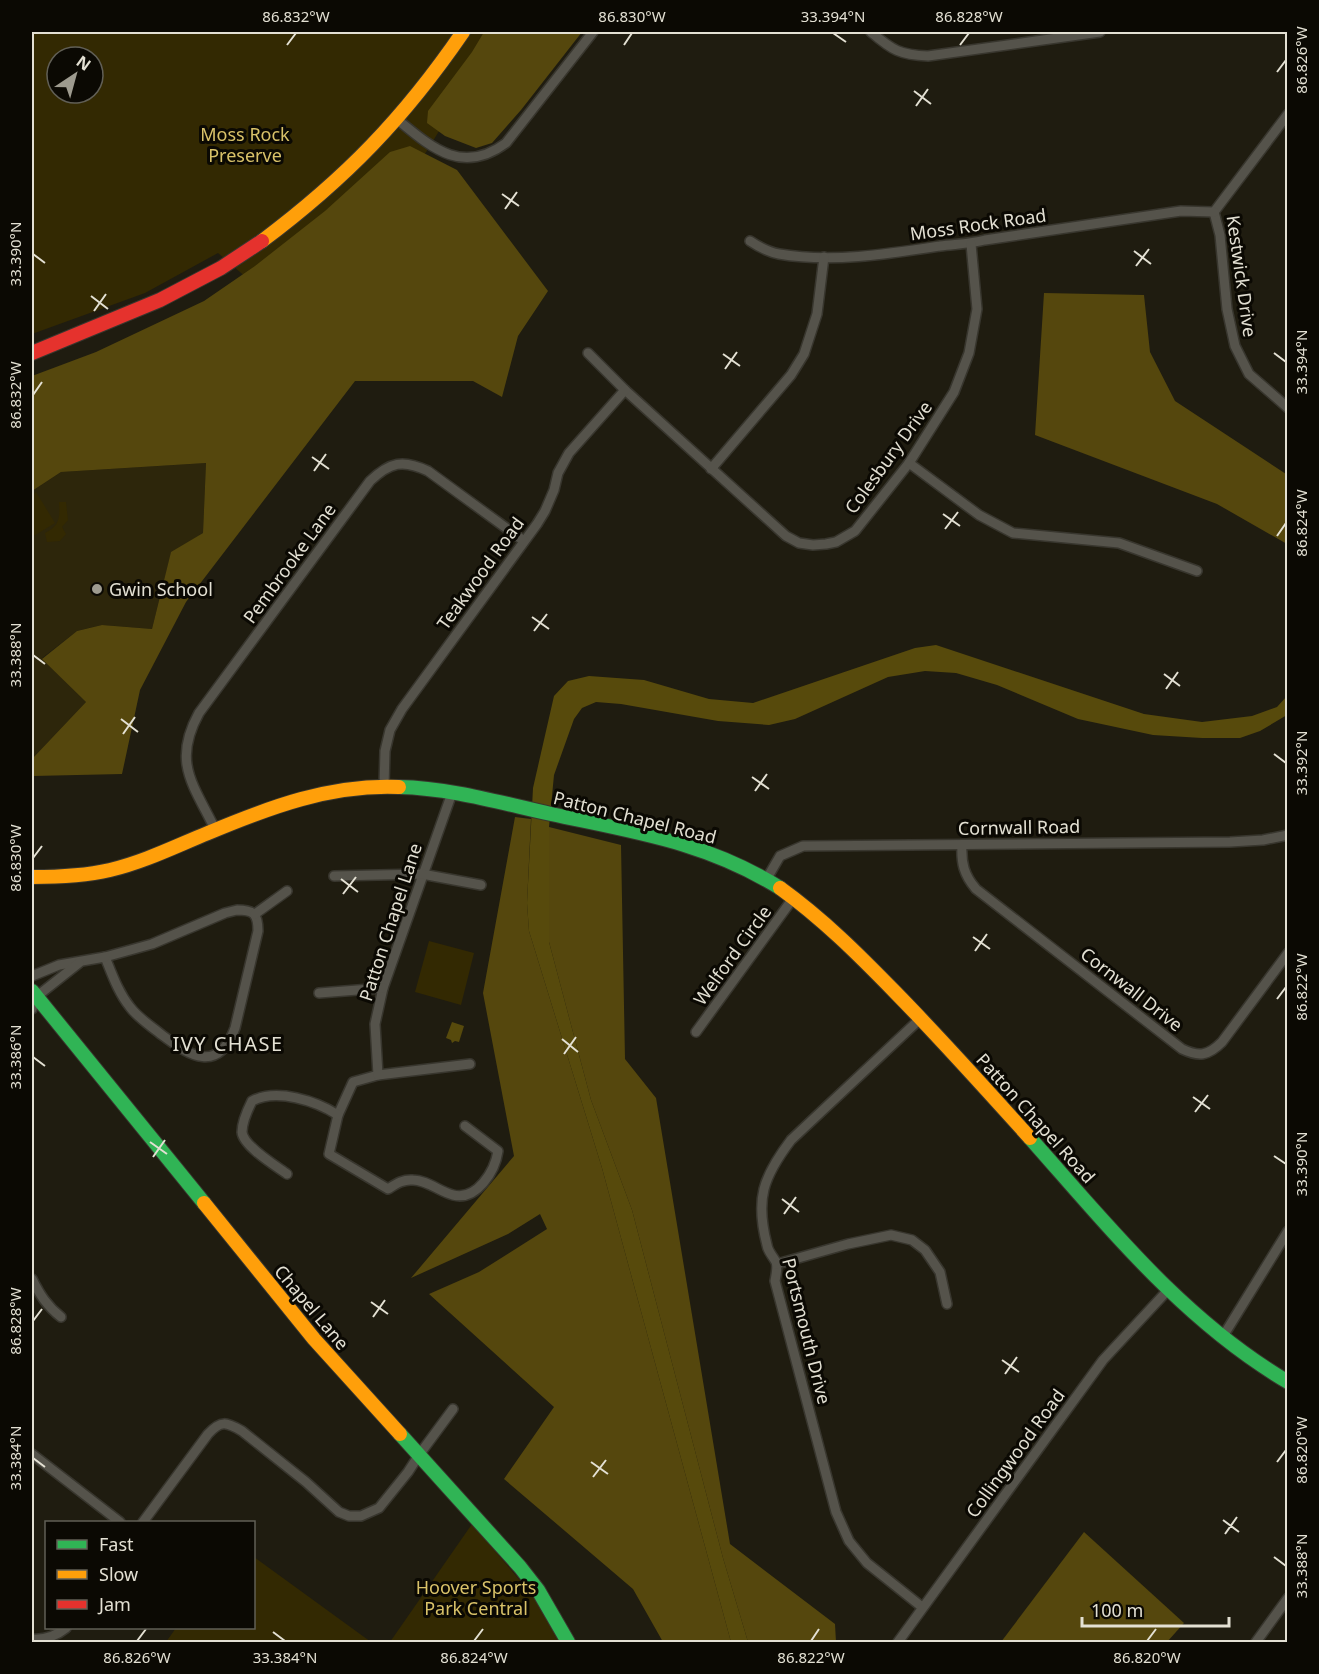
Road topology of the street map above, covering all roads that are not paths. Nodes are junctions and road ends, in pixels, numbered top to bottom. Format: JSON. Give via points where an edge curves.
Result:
{"nodes":[{"id":1,"x":463,"y":32,"type":"edge"},
{"id":2,"x":593,"y":32,"type":"edge"},
{"id":3,"x":871,"y":32,"type":"edge"},
{"id":4,"x":1100,"y":32,"type":"edge"},
{"id":5,"x":1287,"y":114,"type":"edge"},
{"id":6,"x":398,"y":120,"type":"junction"},
{"id":7,"x":1214,"y":212,"type":"junction"},
{"id":8,"x":750,"y":241,"type":"dead end"},
{"id":9,"x":971,"y":244,"type":"junction"},
{"id":10,"x":824,"y":257,"type":"junction"},
{"id":11,"x":32,"y":353,"type":"edge"},
{"id":12,"x":588,"y":353,"type":"dead end"},
{"id":13,"x":625,"y":390,"type":"junction"},
{"id":14,"x":1285,"y":407,"type":"edge"},
{"id":15,"x":909,"y":463,"type":"junction"},
{"id":16,"x":711,"y":469,"type":"junction"},
{"id":17,"x":524,"y":541,"type":"junction"},
{"id":18,"x":1197,"y":571,"type":"dead end"},
{"id":19,"x":384,"y":786,"type":"junction"},
{"id":20,"x":452,"y":793,"type":"junction"},
{"id":21,"x":215,"y":829,"type":"junction"},
{"id":22,"x":1287,"y":835,"type":"edge"},
{"id":23,"x":962,"y":845,"type":"junction"},
{"id":24,"x":422,"y":874,"type":"junction"},
{"id":25,"x":334,"y":876,"type":"dead end"},
{"id":26,"x":32,"y":878,"type":"edge"},
{"id":27,"x":766,"y":880,"type":"junction"},
{"id":28,"x":481,"y":885,"type":"dead end"},
{"id":29,"x":287,"y":891,"type":"dead end"},
{"id":30,"x":794,"y":897,"type":"junction"},
{"id":31,"x":255,"y":914,"type":"junction"},
{"id":32,"x":1287,"y":953,"type":"edge"},
{"id":33,"x":105,"y":957,"type":"junction"},
{"id":34,"x":79,"y":963,"type":"junction"},
{"id":35,"x":32,"y":976,"type":"edge"},
{"id":36,"x":382,"y":988,"type":"junction"},
{"id":37,"x":319,"y":993,"type":"dead end"},
{"id":38,"x":33,"y":999,"type":"edge"},
{"id":39,"x":921,"y":1018,"type":"junction"},
{"id":40,"x":696,"y":1032,"type":"dead end"},
{"id":41,"x":470,"y":1064,"type":"dead end"},
{"id":42,"x":378,"y":1075,"type":"junction"},
{"id":43,"x":338,"y":1115,"type":"junction"},
{"id":44,"x":465,"y":1126,"type":"dead end"},
{"id":45,"x":287,"y":1174,"type":"dead end"},
{"id":46,"x":1287,"y":1231,"type":"edge"},
{"id":47,"x":777,"y":1264,"type":"junction"},
{"id":48,"x":32,"y":1279,"type":"edge"},
{"id":49,"x":1168,"y":1290,"type":"junction"},
{"id":50,"x":947,"y":1304,"type":"dead end"},
{"id":51,"x":62,"y":1317,"type":"dead end"},
{"id":52,"x":1222,"y":1338,"type":"junction"},
{"id":53,"x":1287,"y":1382,"type":"edge"},
{"id":54,"x":453,"y":1409,"type":"dead end"},
{"id":55,"x":32,"y":1454,"type":"edge"},
{"id":56,"x":418,"y":1455,"type":"junction"},
{"id":57,"x":119,"y":1521,"type":"edge"},
{"id":58,"x":144,"y":1521,"type":"edge"},
{"id":59,"x":1287,"y":1598,"type":"edge"},
{"id":60,"x":922,"y":1607,"type":"junction"},
{"id":61,"x":64,"y":1629,"type":"edge"},
{"id":62,"x":32,"y":1640,"type":"edge"},
{"id":63,"x":568,"y":1642,"type":"edge"},
{"id":64,"x":898,"y":1642,"type":"edge"},
{"id":65,"x":1256,"y":1642,"type":"edge"}],
"edges":[{"from":1,"to":6,"type":"street"},
{"from":2,"to":6,"type":"street","via":[[512,136],[492,153],[464,159],[423,141]]},
{"from":3,"to":4,"type":"street","via":[[889,48],[928,56]]},
{"from":5,"to":7,"type":"street","name":"Kestwick Drive"},
{"from":6,"to":11,"type":"street","via":[[295,217],[218,269],[159,301]]},
{"from":7,"to":9,"type":"street","name":"Moss Rock Road","via":[[1182,211]]},
{"from":7,"to":14,"type":"street","name":"Kestwick Drive","via":[[1235,346],[1248,374]]},
{"from":8,"to":10,"type":"street","name":"Moss Rock Road","via":[[778,254]]},
{"from":9,"to":10,"type":"street","name":"Moss Rock Road"},
{"from":9,"to":15,"type":"street","name":"Colesbury Drive","via":[[977,309],[969,353],[954,392]]},
{"from":10,"to":16,"type":"street","via":[[817,314],[804,354],[791,375]]},
{"from":12,"to":13,"type":"street","name":"Colesbury Drive"},
{"from":13,"to":16,"type":"street","name":"Colesbury Drive"},
{"from":13,"to":17,"type":"street","name":"Teakwood Road","via":[[569,453],[545,511]]},
{"from":15,"to":16,"type":"street","name":"Colesbury Drive","via":[[855,531],[836,542],[813,545],[786,536]]},
{"from":15,"to":18,"type":"street","via":[[980,515],[1013,532],[1119,543]]},
{"from":17,"to":19,"type":"street","name":"Teakwood Road","via":[[402,709],[390,730]]},
{"from":17,"to":21,"type":"street","name":"Pembrooke Lane","via":[[418,466],[400,463],[380,471],[369,481],[189,732],[185,763]]},
{"from":19,"to":20,"type":"street","name":"Patton Chapel Road"},
{"from":19,"to":21,"type":"street","name":"Patton Chapel Road","via":[[344,788],[301,797]]},
{"from":20,"to":24,"type":"street","name":"Patton Chapel Lane"},
{"from":20,"to":27,"type":"street","name":"Patton Chapel Road","via":[[697,847]]},
{"from":21,"to":26,"type":"street","name":"Patton Chapel Road","via":[[115,868],[73,877]]},
{"from":22,"to":23,"type":"street","name":"Cornwall Road","via":[[1230,842]]},
{"from":23,"to":27,"type":"street","name":"Cornwall Road","via":[[802,846],[780,856]]},
{"from":23,"to":32,"type":"street","name":"Cornwall Drive","via":[[963,868],[976,889],[1193,1054],[1203,1056],[1222,1042]]},
{"from":24,"to":25,"type":"street"},
{"from":24,"to":28,"type":"street"},
{"from":24,"to":36,"type":"street","name":"Patton Chapel Lane"},
{"from":27,"to":30,"type":"street","name":"Patton Chapel Road"},
{"from":29,"to":31,"type":"street"},
{"from":30,"to":39,"type":"street","name":"Patton Chapel Road","via":[[836,931]]},
{"from":30,"to":40,"type":"street","name":"Welford Circle"},
{"from":31,"to":33,"type":"street","via":[[247,910],[225,913],[170,937]]},
{"from":31,"to":33,"type":"street","via":[[258,931],[235,1028],[223,1049],[207,1056],[182,1050],[131,1009]]},
{"from":33,"to":34,"type":"street"},
{"from":34,"to":35,"type":"street","via":[[59,965]]},
{"from":34,"to":38,"type":"street"},
{"from":36,"to":37,"type":"street"},
{"from":36,"to":42,"type":"street","name":"Patton Chapel Lane","via":[[375,1024]]},
{"from":38,"to":56,"type":"street","name":"Chapel Lane","via":[[314,1339]]},
{"from":39,"to":47,"type":"street","name":"Portsmouth Drive","via":[[791,1140],[773,1163],[763,1191],[761,1218],[768,1249]]},
{"from":39,"to":49,"type":"street","name":"Patton Chapel Road"},
{"from":41,"to":42,"type":"street"},
{"from":42,"to":43,"type":"street","via":[[353,1082]]},
{"from":43,"to":44,"type":"street","via":[[329,1154],[388,1189],[416,1179],[454,1195],[466,1195],[480,1187],[497,1161],[498,1151]]},
{"from":43,"to":45,"type":"street","via":[[324,1106],[296,1098],[259,1097],[252,1101],[242,1131],[244,1138]]},
{"from":46,"to":52,"type":"street"},
{"from":47,"to":50,"type":"street","via":[[891,1235],[912,1240],[925,1250],[940,1272]]},
{"from":47,"to":60,"type":"street","name":"Portsmouth Drive","via":[[776,1281],[836,1512],[849,1541],[867,1563]]},
{"from":48,"to":51,"type":"street","via":[[49,1308]]},
{"from":49,"to":52,"type":"street","name":"Patton Chapel Road"},
{"from":49,"to":60,"type":"street","name":"Collingwood Road","via":[[1103,1360]]},
{"from":52,"to":53,"type":"street","name":"Patton Chapel Road"},
{"from":54,"to":56,"type":"street"},
{"from":55,"to":57,"type":"street"},
{"from":56,"to":58,"type":"street","via":[[379,1508],[361,1516],[349,1516],[339,1512],[242,1431],[223,1423],[208,1434]]},
{"from":56,"to":63,"type":"street","name":"Chapel Lane","via":[[532,1582]]},
{"from":59,"to":65,"type":"street"},
{"from":60,"to":64,"type":"street","name":"Collingwood Road"},
{"from":61,"to":62,"type":"street","via":[[51,1637]]}]}
